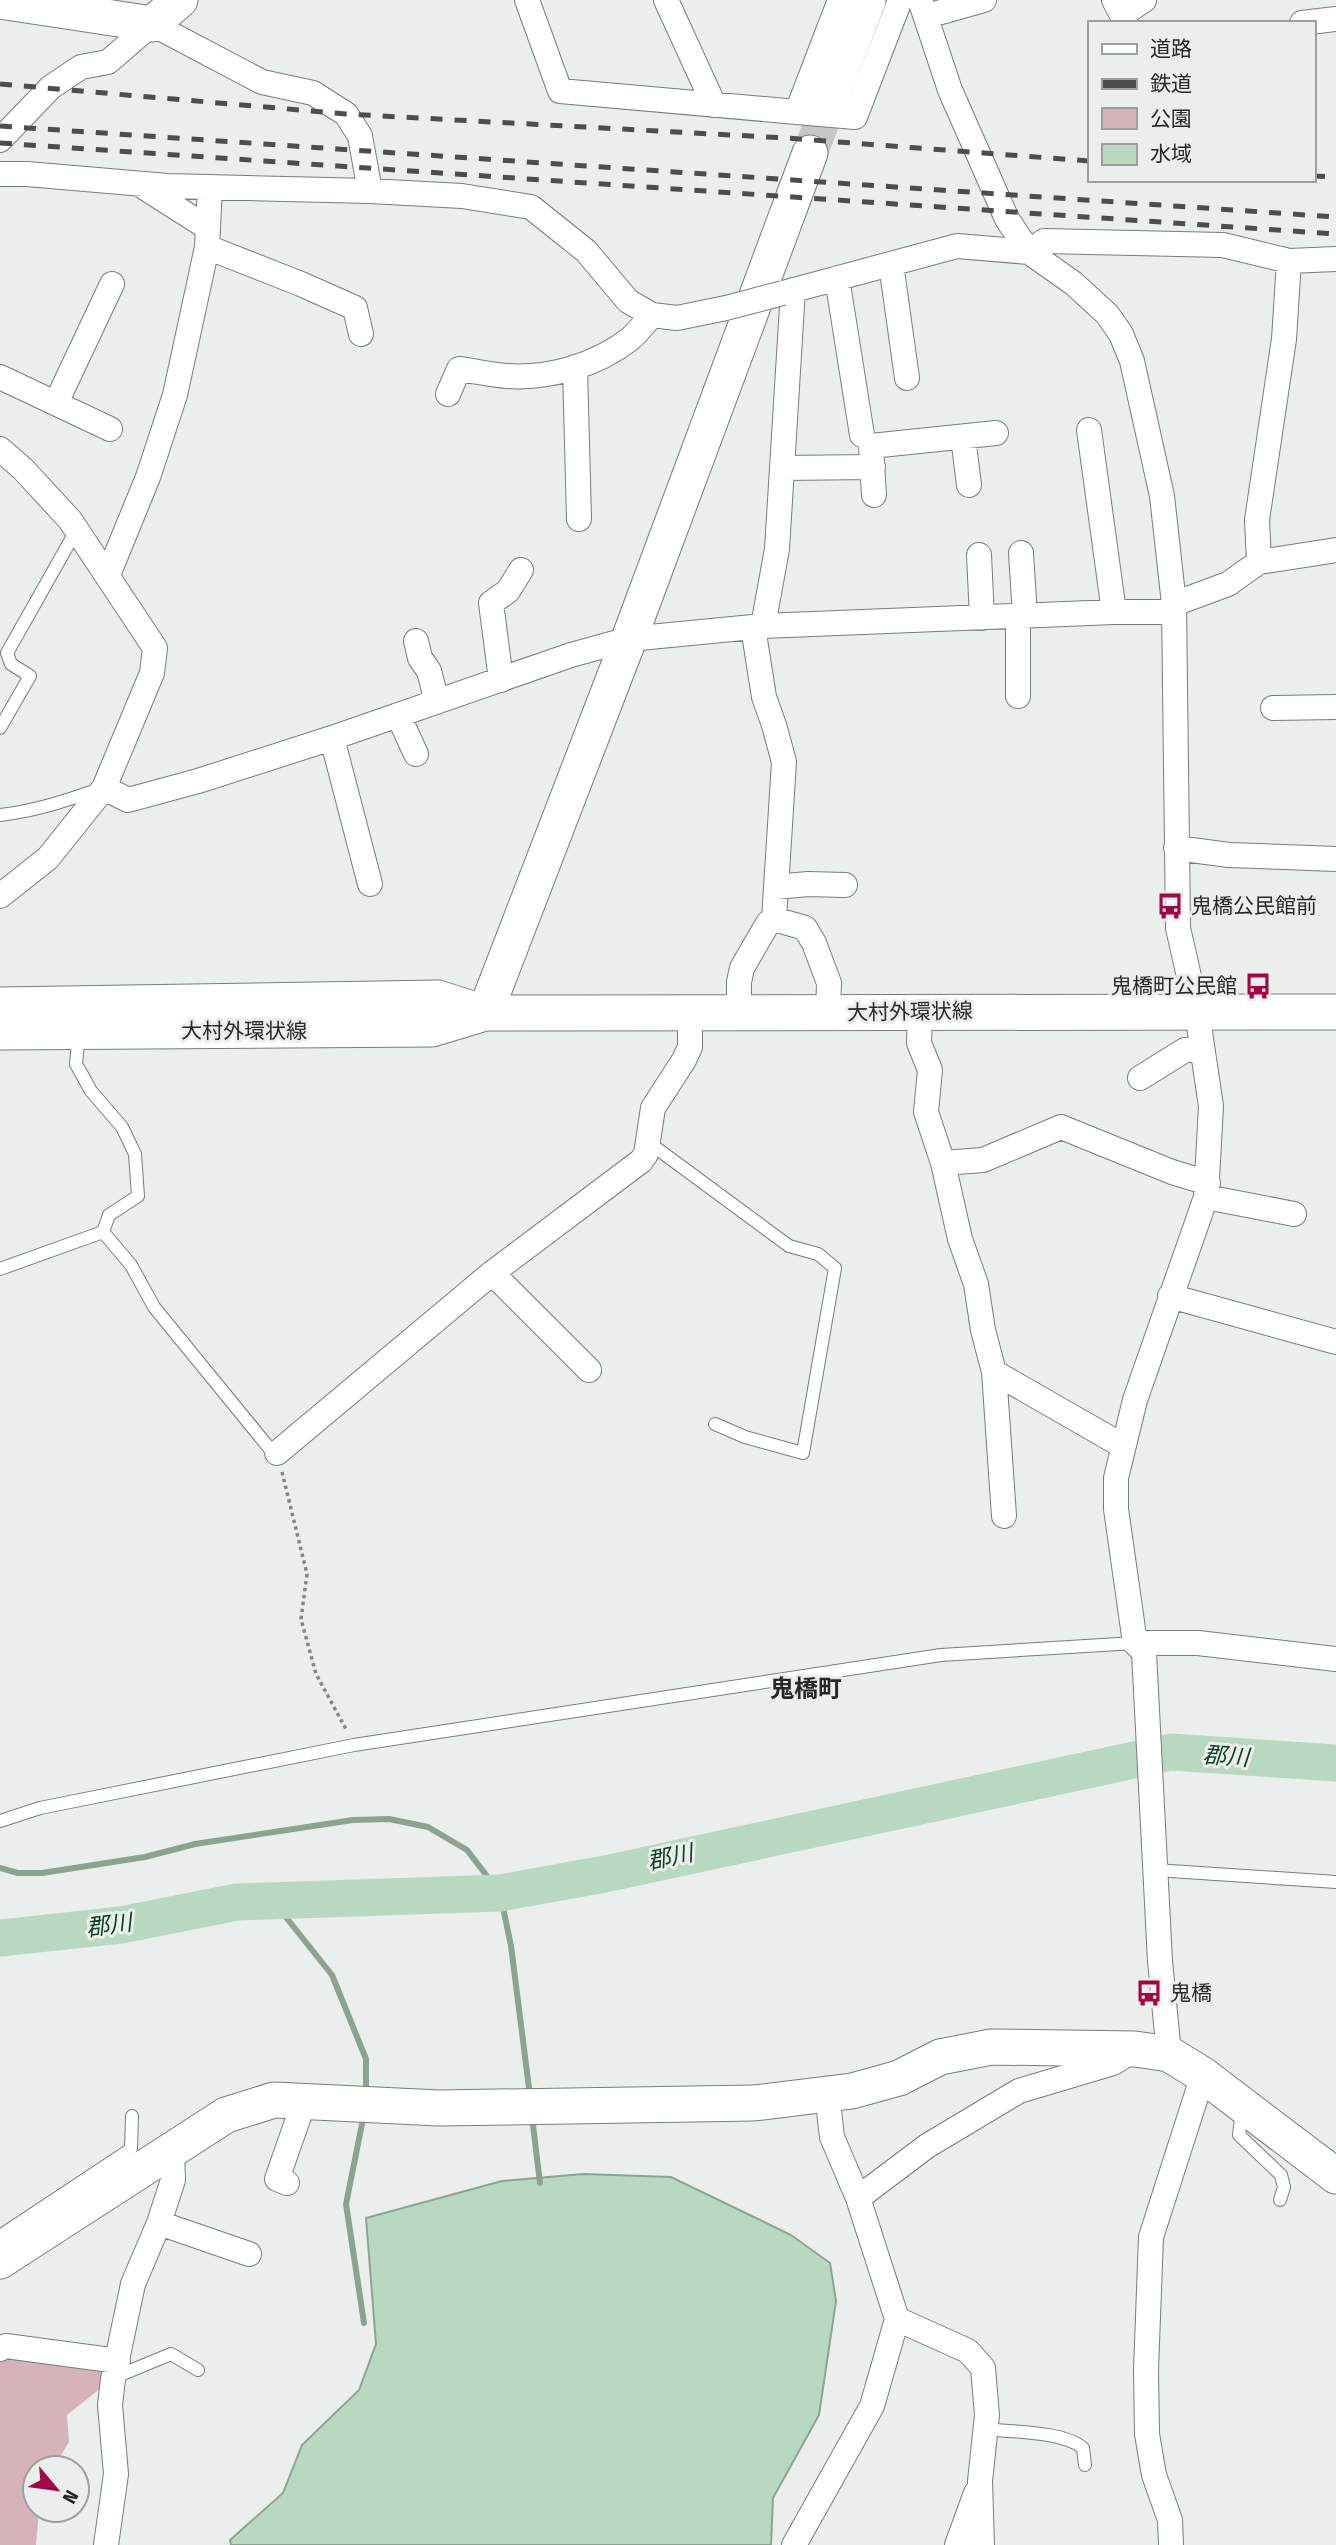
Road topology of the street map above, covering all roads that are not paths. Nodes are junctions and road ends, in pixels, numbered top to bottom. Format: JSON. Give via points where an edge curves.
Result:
{"nodes":[{"id":1,"x":180,"y":0,"type":"edge"},
{"id":2,"x":527,"y":0,"type":"edge"},
{"id":3,"x":666,"y":0,"type":"edge"},
{"id":4,"x":840,"y":0,"type":"edge"},
{"id":5,"x":868,"y":0,"type":"edge"},
{"id":6,"x":900,"y":0,"type":"edge"},
{"id":7,"x":984,"y":0,"type":"edge"},
{"id":8,"x":1114,"y":0,"type":"edge"},
{"id":9,"x":1144,"y":0,"type":"edge"},
{"id":10,"x":0,"y":1,"type":"edge"},
{"id":11,"x":924,"y":8,"type":"edge"},
{"id":12,"x":1336,"y":19,"type":"edge"},
{"id":13,"x":1315,"y":21,"type":"edge"},
{"id":14,"x":152,"y":24,"type":"junction"},
{"id":15,"x":714,"y":104,"type":"junction"},
{"id":16,"x":813,"y":108,"type":"junction"},
{"id":17,"x":0,"y":140,"type":"edge"},
{"id":18,"x":810,"y":153,"type":"tunnel mouth"},
{"id":19,"x":0,"y":174,"type":"edge"},
{"id":20,"x":139,"y":183,"type":"junction"},
{"id":21,"x":211,"y":187,"type":"junction"},
{"id":22,"x":369,"y":191,"type":"junction"},
{"id":23,"x":208,"y":237,"type":"junction"},
{"id":24,"x":1028,"y":253,"type":"junction"},
{"id":25,"x":1336,"y":259,"type":"edge"},
{"id":26,"x":1289,"y":261,"type":"junction"},
{"id":27,"x":891,"y":264,"type":"junction"},
{"id":28,"x":837,"y":278,"type":"junction"},
{"id":29,"x":112,"y":284,"type":"dead end"},
{"id":30,"x":788,"y":291,"type":"junction"},
{"id":31,"x":652,"y":315,"type":"junction"},
{"id":32,"x":361,"y":334,"type":"dead end"},
{"id":33,"x":575,"y":367,"type":"junction"},
{"id":34,"x":0,"y":377,"type":"edge"},
{"id":35,"x":907,"y":378,"type":"dead end"},
{"id":36,"x":449,"y":394,"type":"dead end"},
{"id":37,"x":56,"y":403,"type":"junction"},
{"id":38,"x":110,"y":429,"type":"dead end"},
{"id":39,"x":1089,"y":430,"type":"dead end"},
{"id":40,"x":996,"y":433,"type":"dead end"},
{"id":41,"x":862,"y":435,"type":"dead end"},
{"id":42,"x":963,"y":436,"type":"junction"},
{"id":43,"x":0,"y":449,"type":"edge"},
{"id":44,"x":873,"y":467,"type":"junction"},
{"id":45,"x":782,"y":468,"type":"junction"},
{"id":46,"x":969,"y":485,"type":"dead end"},
{"id":47,"x":874,"y":495,"type":"dead end"},
{"id":48,"x":579,"y":519,"type":"dead end"},
{"id":49,"x":76,"y":530,"type":"junction"},
{"id":50,"x":1336,"y":550,"type":"edge"},
{"id":51,"x":1021,"y":552,"type":"dead end"},
{"id":52,"x":978,"y":555,"type":"dead end"},
{"id":53,"x":1259,"y":562,"type":"junction"},
{"id":54,"x":521,"y":570,"type":"dead end"},
{"id":55,"x":108,"y":575,"type":"junction"},
{"id":56,"x":1173,"y":608,"type":"junction"},
{"id":57,"x":1114,"y":612,"type":"junction"},
{"id":58,"x":1021,"y":616,"type":"junction"},
{"id":59,"x":982,"y":618,"type":"junction"},
{"id":60,"x":758,"y":627,"type":"junction"},
{"id":61,"x":629,"y":639,"type":"junction"},
{"id":62,"x":416,"y":641,"type":"dead end"},
{"id":63,"x":501,"y":680,"type":"junction"},
{"id":64,"x":1018,"y":696,"type":"dead end"},
{"id":65,"x":437,"y":702,"type":"junction"},
{"id":66,"x":1336,"y":707,"type":"edge"},
{"id":67,"x":1273,"y":708,"type":"dead end"},
{"id":68,"x":398,"y":715,"type":"junction"},
{"id":69,"x":0,"y":728,"type":"edge"},
{"id":70,"x":332,"y":738,"type":"junction"},
{"id":71,"x":416,"y":754,"type":"dead end"},
{"id":72,"x":104,"y":788,"type":"junction"},
{"id":73,"x":2,"y":810,"type":"edge"},
{"id":74,"x":1176,"y":848,"type":"junction"},
{"id":75,"x":1336,"y":859,"type":"edge"},
{"id":76,"x":370,"y":884,"type":"dead end"},
{"id":77,"x":845,"y":885,"type":"dead end"},
{"id":78,"x":776,"y":887,"type":"junction"},
{"id":79,"x":0,"y":896,"type":"edge"},
{"id":80,"x":774,"y":919,"type":"junction"},
{"id":81,"x":0,"y":1005,"type":"edge"},
{"id":82,"x":920,"y":1012,"type":"junction"},
{"id":83,"x":1197,"y":1012,"type":"junction"},
{"id":84,"x":1336,"y":1012,"type":"edge"},
{"id":85,"x":485,"y":1013,"type":"junction"},
{"id":86,"x":690,"y":1013,"type":"junction"},
{"id":87,"x":739,"y":1013,"type":"junction"},
{"id":88,"x":828,"y":1013,"type":"junction"},
{"id":89,"x":0,"y":1032,"type":"edge"},
{"id":90,"x":79,"y":1032,"type":"junction"},
{"id":91,"x":1202,"y":1049,"type":"junction"},
{"id":92,"x":1140,"y":1078,"type":"dead end"},
{"id":93,"x":648,"y":1142,"type":"junction"},
{"id":94,"x":943,"y":1163,"type":"junction"},
{"id":95,"x":1207,"y":1190,"type":"junction"},
{"id":96,"x":1294,"y":1214,"type":"dead end"},
{"id":97,"x":103,"y":1232,"type":"junction"},
{"id":98,"x":0,"y":1269,"type":"edge"},
{"id":99,"x":492,"y":1273,"type":"junction"},
{"id":100,"x":1170,"y":1296,"type":"junction"},
{"id":101,"x":1336,"y":1342,"type":"edge"},
{"id":102,"x":589,"y":1370,"type":"dead end"},
{"id":103,"x":994,"y":1372,"type":"junction"},
{"id":104,"x":715,"y":1424,"type":"dead end"},
{"id":105,"x":1123,"y":1446,"type":"junction"},
{"id":106,"x":277,"y":1453,"type":"joint"},
{"id":107,"x":1004,"y":1517,"type":"dead end"},
{"id":108,"x":1140,"y":1647,"type":"junction"},
{"id":109,"x":1336,"y":1659,"type":"edge"},
{"id":110,"x":0,"y":1821,"type":"edge"},
{"id":111,"x":1155,"y":1864,"type":"junction"},
{"id":112,"x":1336,"y":1882,"type":"edge"},
{"id":113,"x":1135,"y":2049,"type":"junction"},
{"id":114,"x":1169,"y":2054,"type":"junction"},
{"id":115,"x":1203,"y":2075,"type":"junction"},
{"id":116,"x":827,"y":2094,"type":"junction"},
{"id":117,"x":304,"y":2102,"type":"junction"},
{"id":118,"x":1243,"y":2106,"type":"junction"},
{"id":119,"x":132,"y":2116,"type":"dead end"},
{"id":120,"x":172,"y":2152,"type":"junction"},
{"id":121,"x":1333,"y":2172,"type":"edge"},
{"id":122,"x":287,"y":2183,"type":"dead end"},
{"id":123,"x":858,"y":2198,"type":"junction"},
{"id":124,"x":1280,"y":2200,"type":"dead end"},
{"id":125,"x":159,"y":2223,"type":"junction"},
{"id":126,"x":0,"y":2236,"type":"edge"},
{"id":127,"x":249,"y":2253,"type":"dead end"},
{"id":128,"x":0,"y":2261,"type":"edge"},
{"id":129,"x":897,"y":2319,"type":"junction"},
{"id":130,"x":0,"y":2349,"type":"edge"},
{"id":131,"x":116,"y":2370,"type":"junction"},
{"id":132,"x":198,"y":2370,"type":"dead end"},
{"id":133,"x":985,"y":2429,"type":"junction"},
{"id":134,"x":1085,"y":2465,"type":"dead end"},
{"id":135,"x":980,"y":2481,"type":"junction"},
{"id":136,"x":106,"y":2545,"type":"edge"},
{"id":137,"x":794,"y":2545,"type":"edge"},
{"id":138,"x":957,"y":2545,"type":"edge"},
{"id":139,"x":982,"y":2545,"type":"edge"},
{"id":140,"x":1171,"y":2545,"type":"edge"}],
"edges":[{"from":1,"to":14,"type":"street"},
{"from":2,"to":15,"type":"street","via":[[560,91]]},
{"from":3,"to":15,"type":"street"},
{"from":4,"to":16,"type":"street"},
{"from":5,"to":16,"type":"street"},
{"from":6,"to":16,"type":"street","via":[[855,117]]},
{"from":7,"to":11,"type":"street"},
{"from":8,"to":9,"type":"street","via":[[1122,15]]},
{"from":10,"to":14,"type":"street"},
{"from":11,"to":24,"type":"street","via":[[950,90],[1007,219]]},
{"from":12,"to":13,"type":"street"},
{"from":14,"to":17,"type":"street","via":[[108,62],[81,67],[51,87]]},
{"from":14,"to":22,"type":"street","via":[[262,82],[313,93],[346,114],[360,136]]},
{"from":15,"to":16,"type":"street"},
{"from":18,"to":61,"type":"street"},
{"from":19,"to":20,"type":"street"},
{"from":20,"to":21,"type":"street"},
{"from":20,"to":23,"type":"street"},
{"from":21,"to":22,"type":"street"},
{"from":21,"to":23,"type":"street"},
{"from":22,"to":31,"type":"street","via":[[462,196],[531,207],[586,251],[628,301]]},
{"from":23,"to":32,"type":"street","via":[[355,308]]},
{"from":23,"to":55,"type":"street","via":[[176,395]]},
{"from":24,"to":26,"type":"street","via":[[1044,241],[1223,245]]},
{"from":24,"to":27,"type":"street","via":[[957,246]]},
{"from":24,"to":56,"type":"street","via":[[1073,283],[1107,314],[1121,334],[1132,361],[1162,496]]},
{"from":25,"to":26,"type":"street"},
{"from":26,"to":53,"type":"street","via":[[1284,339],[1257,520]]},
{"from":27,"to":28,"type":"street"},
{"from":27,"to":35,"type":"street"},
{"from":28,"to":30,"type":"street"},
{"from":28,"to":41,"type":"street"},
{"from":29,"to":37,"type":"street"},
{"from":30,"to":31,"type":"street","bridge":true,"via":[[677,318]]},
{"from":30,"to":45,"type":"street"},
{"from":31,"to":33,"type":"street","via":[[630,339]]},
{"from":33,"to":36,"type":"street","via":[[538,376],[459,369]]},
{"from":33,"to":48,"type":"street"},
{"from":34,"to":37,"type":"street"},
{"from":37,"to":38,"type":"street"},
{"from":39,"to":57,"type":"street"},
{"from":40,"to":42,"type":"street"},
{"from":42,"to":44,"type":"street","via":[[872,446]]},
{"from":42,"to":46,"type":"street"},
{"from":43,"to":49,"type":"street"},
{"from":44,"to":45,"type":"street"},
{"from":44,"to":47,"type":"street"},
{"from":45,"to":60,"type":"street","via":[[777,550]]},
{"from":49,"to":55,"type":"street"},
{"from":49,"to":69,"type":"lane","via":[[7,653],[11,664],[30,676]]},
{"from":50,"to":53,"type":"street"},
{"from":51,"to":58,"type":"street"},
{"from":52,"to":59,"type":"street"},
{"from":53,"to":56,"type":"street","via":[[1228,584]]},
{"from":54,"to":63,"type":"street","via":[[508,591],[491,603]]},
{"from":55,"to":72,"type":"street","via":[[155,648],[152,673]]},
{"from":56,"to":57,"type":"street"},
{"from":56,"to":74,"type":"street"},
{"from":57,"to":58,"type":"street"},
{"from":58,"to":59,"type":"street"},
{"from":58,"to":64,"type":"street"},
{"from":59,"to":60,"type":"street"},
{"from":60,"to":61,"type":"street"},
{"from":60,"to":78,"type":"street","via":[[764,697],[784,762]]},
{"from":61,"to":63,"type":"street"},
{"from":61,"to":85,"type":"street"},
{"from":62,"to":65,"type":"street"},
{"from":63,"to":65,"type":"street"},
{"from":65,"to":68,"type":"street"},
{"from":66,"to":67,"type":"street"},
{"from":68,"to":70,"type":"street"},
{"from":68,"to":71,"type":"street"},
{"from":70,"to":72,"type":"street","via":[[128,800]]},
{"from":70,"to":76,"type":"street"},
{"from":72,"to":73,"type":"lane","via":[[25,813]]},
{"from":72,"to":79,"type":"street","via":[[48,858]]},
{"from":74,"to":75,"type":"street"},
{"from":74,"to":83,"type":"street","via":[[1178,928]]},
{"from":77,"to":78,"type":"street"},
{"from":78,"to":80,"type":"street"},
{"from":80,"to":87,"type":"street","via":[[742,968]]},
{"from":80,"to":88,"type":"street","via":[[805,928],[814,943],[828,984]]},
{"from":81,"to":85,"type":"street","name":"大村外環状線","via":[[438,998]]},
{"from":82,"to":83,"type":"street","name":"大村外環状線"},
{"from":82,"to":88,"type":"street","name":"大村外環状線"},
{"from":82,"to":94,"type":"street","via":[[919,1043],[930,1070],[926,1112]]},
{"from":83,"to":84,"type":"street","name":"大村外環状線"},
{"from":83,"to":91,"type":"street"},
{"from":85,"to":86,"type":"street","name":"大村外環状線"},
{"from":85,"to":90,"type":"street","name":"大村外環状線","via":[[432,1029]]},
{"from":86,"to":87,"type":"street","name":"大村外環状線"},
{"from":86,"to":93,"type":"street","via":[[690,1047],[653,1108]]},
{"from":87,"to":88,"type":"street","name":"大村外環状線"},
{"from":89,"to":90,"type":"street","name":"大村外環状線"},
{"from":90,"to":97,"type":"lane","via":[[76,1064],[91,1091],[122,1127],[135,1154],[138,1196],[110,1215]]},
{"from":91,"to":92,"type":"street","via":[[1185,1050]]},
{"from":91,"to":95,"type":"street","via":[[1210,1106]]},
{"from":93,"to":99,"type":"street","via":[[641,1161]]},
{"from":93,"to":104,"type":"lane","via":[[789,1247],[818,1254],[835,1268],[803,1453]]},
{"from":94,"to":95,"type":"street","via":[[983,1160],[1061,1127]]},
{"from":94,"to":103,"type":"street"},
{"from":95,"to":96,"type":"street"},
{"from":95,"to":100,"type":"street"},
{"from":97,"to":98,"type":"lane"},
{"from":97,"to":106,"type":"lane","via":[[131,1265],[153,1307]]},
{"from":99,"to":102,"type":"street"},
{"from":99,"to":106,"type":"street"},
{"from":100,"to":101,"type":"street"},
{"from":100,"to":105,"type":"street"},
{"from":103,"to":105,"type":"street"},
{"from":103,"to":107,"type":"street"},
{"from":105,"to":108,"type":"street","via":[[1116,1509]]},
{"from":108,"to":109,"type":"street","via":[[1198,1643]]},
{"from":108,"to":110,"type":"lane","via":[[941,1655],[354,1745],[40,1808]]},
{"from":108,"to":111,"type":"street"},
{"from":111,"to":112,"type":"lane"},
{"from":111,"to":114,"type":"street"},
{"from":113,"to":114,"type":"street"},
{"from":113,"to":116,"type":"street","via":[[991,2047],[940,2057],[899,2078]]},
{"from":113,"to":123,"type":"street","via":[[1113,2063],[1019,2091],[927,2146]]},
{"from":114,"to":115,"type":"street"},
{"from":115,"to":118,"type":"street"},
{"from":115,"to":140,"type":"street","via":[[1152,2237],[1147,2434],[1154,2475],[1170,2520]]},
{"from":116,"to":117,"type":"street","via":[[740,2104],[439,2108]]},
{"from":116,"to":123,"type":"street","via":[[832,2137]]},
{"from":117,"to":120,"type":"street","via":[[274,2100],[226,2115]]},
{"from":117,"to":122,"type":"street","via":[[276,2179]]},
{"from":118,"to":121,"type":"street"},
{"from":118,"to":124,"type":"lane","via":[[1239,2135],[1281,2175]]},
{"from":119,"to":126,"type":"lane","via":[[131,2149]]},
{"from":120,"to":125,"type":"street","via":[[173,2180]]},
{"from":120,"to":128,"type":"street"},
{"from":123,"to":129,"type":"street"},
{"from":125,"to":127,"type":"street"},
{"from":125,"to":131,"type":"street","via":[[133,2284]]},
{"from":129,"to":133,"type":"street","via":[[968,2351],[983,2368]]},
{"from":129,"to":137,"type":"street","via":[[873,2406]]},
{"from":130,"to":131,"type":"street","via":[[6,2346]]},
{"from":131,"to":132,"type":"lane","via":[[171,2354]]},
{"from":131,"to":136,"type":"street","via":[[110,2405],[116,2474]]},
{"from":133,"to":134,"type":"lane","via":[[1057,2437],[1083,2448]]},
{"from":133,"to":135,"type":"street"},
{"from":135,"to":138,"type":"street"},
{"from":135,"to":139,"type":"street"}]}
